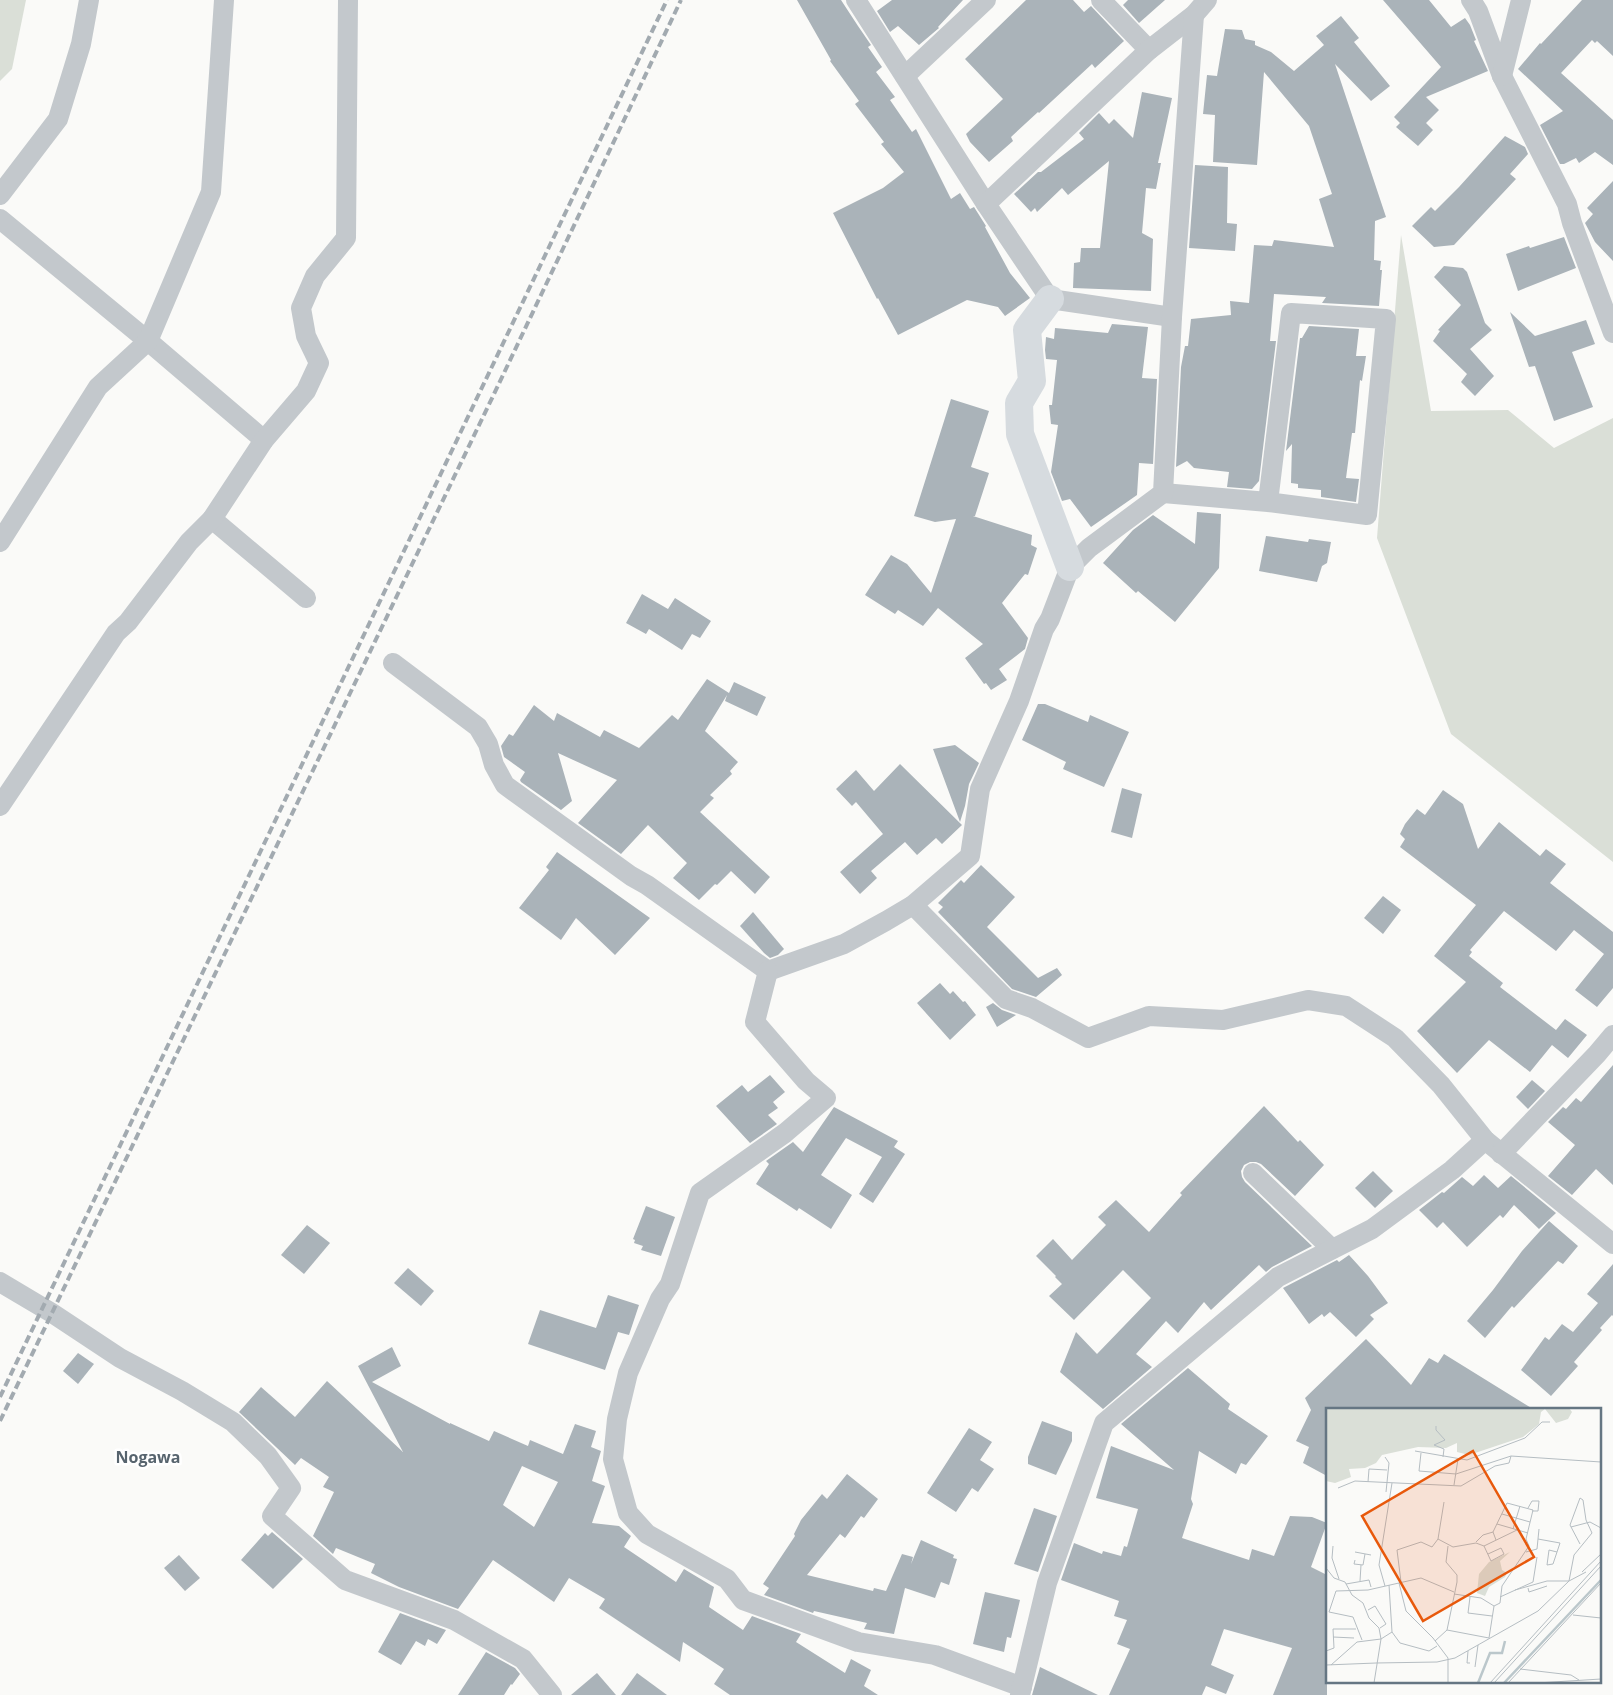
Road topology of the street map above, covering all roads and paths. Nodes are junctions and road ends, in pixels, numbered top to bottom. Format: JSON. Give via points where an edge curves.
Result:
{"nodes":[{"id":1,"x":89,"y":0,"type":"edge"},
{"id":2,"x":224,"y":0,"type":"edge"},
{"id":3,"x":348,"y":0,"type":"edge"},
{"id":4,"x":856,"y":0,"type":"edge"},
{"id":5,"x":986,"y":0,"type":"edge"},
{"id":6,"x":1101,"y":0,"type":"edge"},
{"id":7,"x":1207,"y":0,"type":"edge"},
{"id":8,"x":1471,"y":0,"type":"edge"},
{"id":9,"x":1521,"y":0,"type":"edge"},
{"id":10,"x":1194,"y":15,"type":"junction"},
{"id":11,"x":1149,"y":50,"type":"junction"},
{"id":12,"x":905,"y":76,"type":"junction"},
{"id":13,"x":1502,"y":76,"type":"junction"},
{"id":14,"x":0,"y":195,"type":"edge"},
{"id":15,"x":986,"y":204,"type":"junction"},
{"id":16,"x":0,"y":219,"type":"edge"},
{"id":17,"x":1050,"y":299,"type":"junction"},
{"id":18,"x":1172,"y":317,"type":"junction"},
{"id":19,"x":1613,"y":333,"type":"edge"},
{"id":20,"x":148,"y":341,"type":"junction"},
{"id":21,"x":264,"y":440,"type":"junction"},
{"id":22,"x":1163,"y":493,"type":"junction"},
{"id":23,"x":1268,"y":502,"type":"junction"},
{"id":24,"x":212,"y":519,"type":"junction"},
{"id":25,"x":0,"y":542,"type":"edge"},
{"id":26,"x":1070,"y":567,"type":"junction"},
{"id":27,"x":306,"y":598,"type":"dead end"},
{"id":28,"x":393,"y":663,"type":"dead end"},
{"id":29,"x":0,"y":806,"type":"edge"},
{"id":30,"x":913,"y":905,"type":"junction"},
{"id":31,"x":768,"y":971,"type":"junction"},
{"id":32,"x":1613,"y":1035,"type":"edge"},
{"id":33,"x":1485,"y":1140,"type":"junction"},
{"id":34,"x":1501,"y":1154,"type":"junction"},
{"id":35,"x":1254,"y":1174,"type":"dead end"},
{"id":36,"x":1613,"y":1244,"type":"edge"},
{"id":37,"x":1332,"y":1249,"type":"junction"},
{"id":38,"x":0,"y":1282,"type":"edge"},
{"id":39,"x":1021,"y":1691,"type":"edge"},
{"id":40,"x":552,"y":1695,"type":"edge"}],
"edges":[{"from":1,"to":14,"type":"street","via":[[58,119]]},
{"from":2,"to":20,"type":"street","via":[[211,192]]},
{"from":3,"to":21,"type":"street","via":[[346,238],[314,276],[301,308],[306,336],[319,363],[306,391]]},
{"from":4,"to":12,"type":"street"},
{"from":5,"to":12,"type":"street"},
{"from":6,"to":11,"type":"street"},
{"from":7,"to":10,"type":"street"},
{"from":8,"to":13,"type":"street"},
{"from":9,"to":13,"type":"street"},
{"from":10,"to":11,"type":"street"},
{"from":10,"to":18,"type":"street"},
{"from":11,"to":15,"type":"street"},
{"from":12,"to":15,"type":"street"},
{"from":13,"to":19,"type":"street","via":[[1567,204]]},
{"from":15,"to":17,"type":"street"},
{"from":16,"to":20,"type":"street"},
{"from":17,"to":18,"type":"street"},
{"from":17,"to":26,"type":"street","via":[[1027,330],[1032,381],[1019,403],[1020,434]]},
{"from":18,"to":22,"type":"street"},
{"from":20,"to":21,"type":"street"},
{"from":20,"to":25,"type":"street","via":[[98,387]]},
{"from":21,"to":24,"type":"street"},
{"from":22,"to":23,"type":"street"},
{"from":22,"to":26,"type":"street","via":[[1089,548]]},
{"from":23,"to":23,"type":"street","via":[[1366,515],[1386,319],[1291,313]]},
{"from":24,"to":27,"type":"street"},
{"from":24,"to":29,"type":"street","via":[[189,542],[116,633]]},
{"from":26,"to":30,"type":"street","via":[[980,789],[970,856]]},
{"from":28,"to":31,"type":"street","via":[[478,727],[505,785]]},
{"from":30,"to":31,"type":"street","via":[[844,944]]},
{"from":30,"to":33,"type":"street","via":[[1006,999],[1032,1008],[1088,1038],[1149,1016],[1223,1020],[1308,1000],[1346,1006],[1395,1038],[1442,1085]]},
{"from":31,"to":39,"type":"street","via":[[755,1022],[806,1081],[826,1098],[785,1133],[700,1194],[670,1284],[660,1299],[628,1373],[617,1419],[613,1459],[628,1513],[647,1534],[727,1579],[743,1600],[858,1642],[936,1655]]},
{"from":32,"to":34,"type":"street"},
{"from":33,"to":34,"type":"street"},
{"from":33,"to":37,"type":"street","via":[[1452,1170],[1372,1229]]},
{"from":34,"to":36,"type":"street"},
{"from":35,"to":37,"type":"street"},
{"from":37,"to":39,"type":"street","via":[[1278,1277],[1104,1423],[1047,1583]]},
{"from":38,"to":40,"type":"street","via":[[120,1358],[233,1422],[268,1456],[291,1488],[272,1516],[345,1580],[454,1620],[523,1659]]}]}
